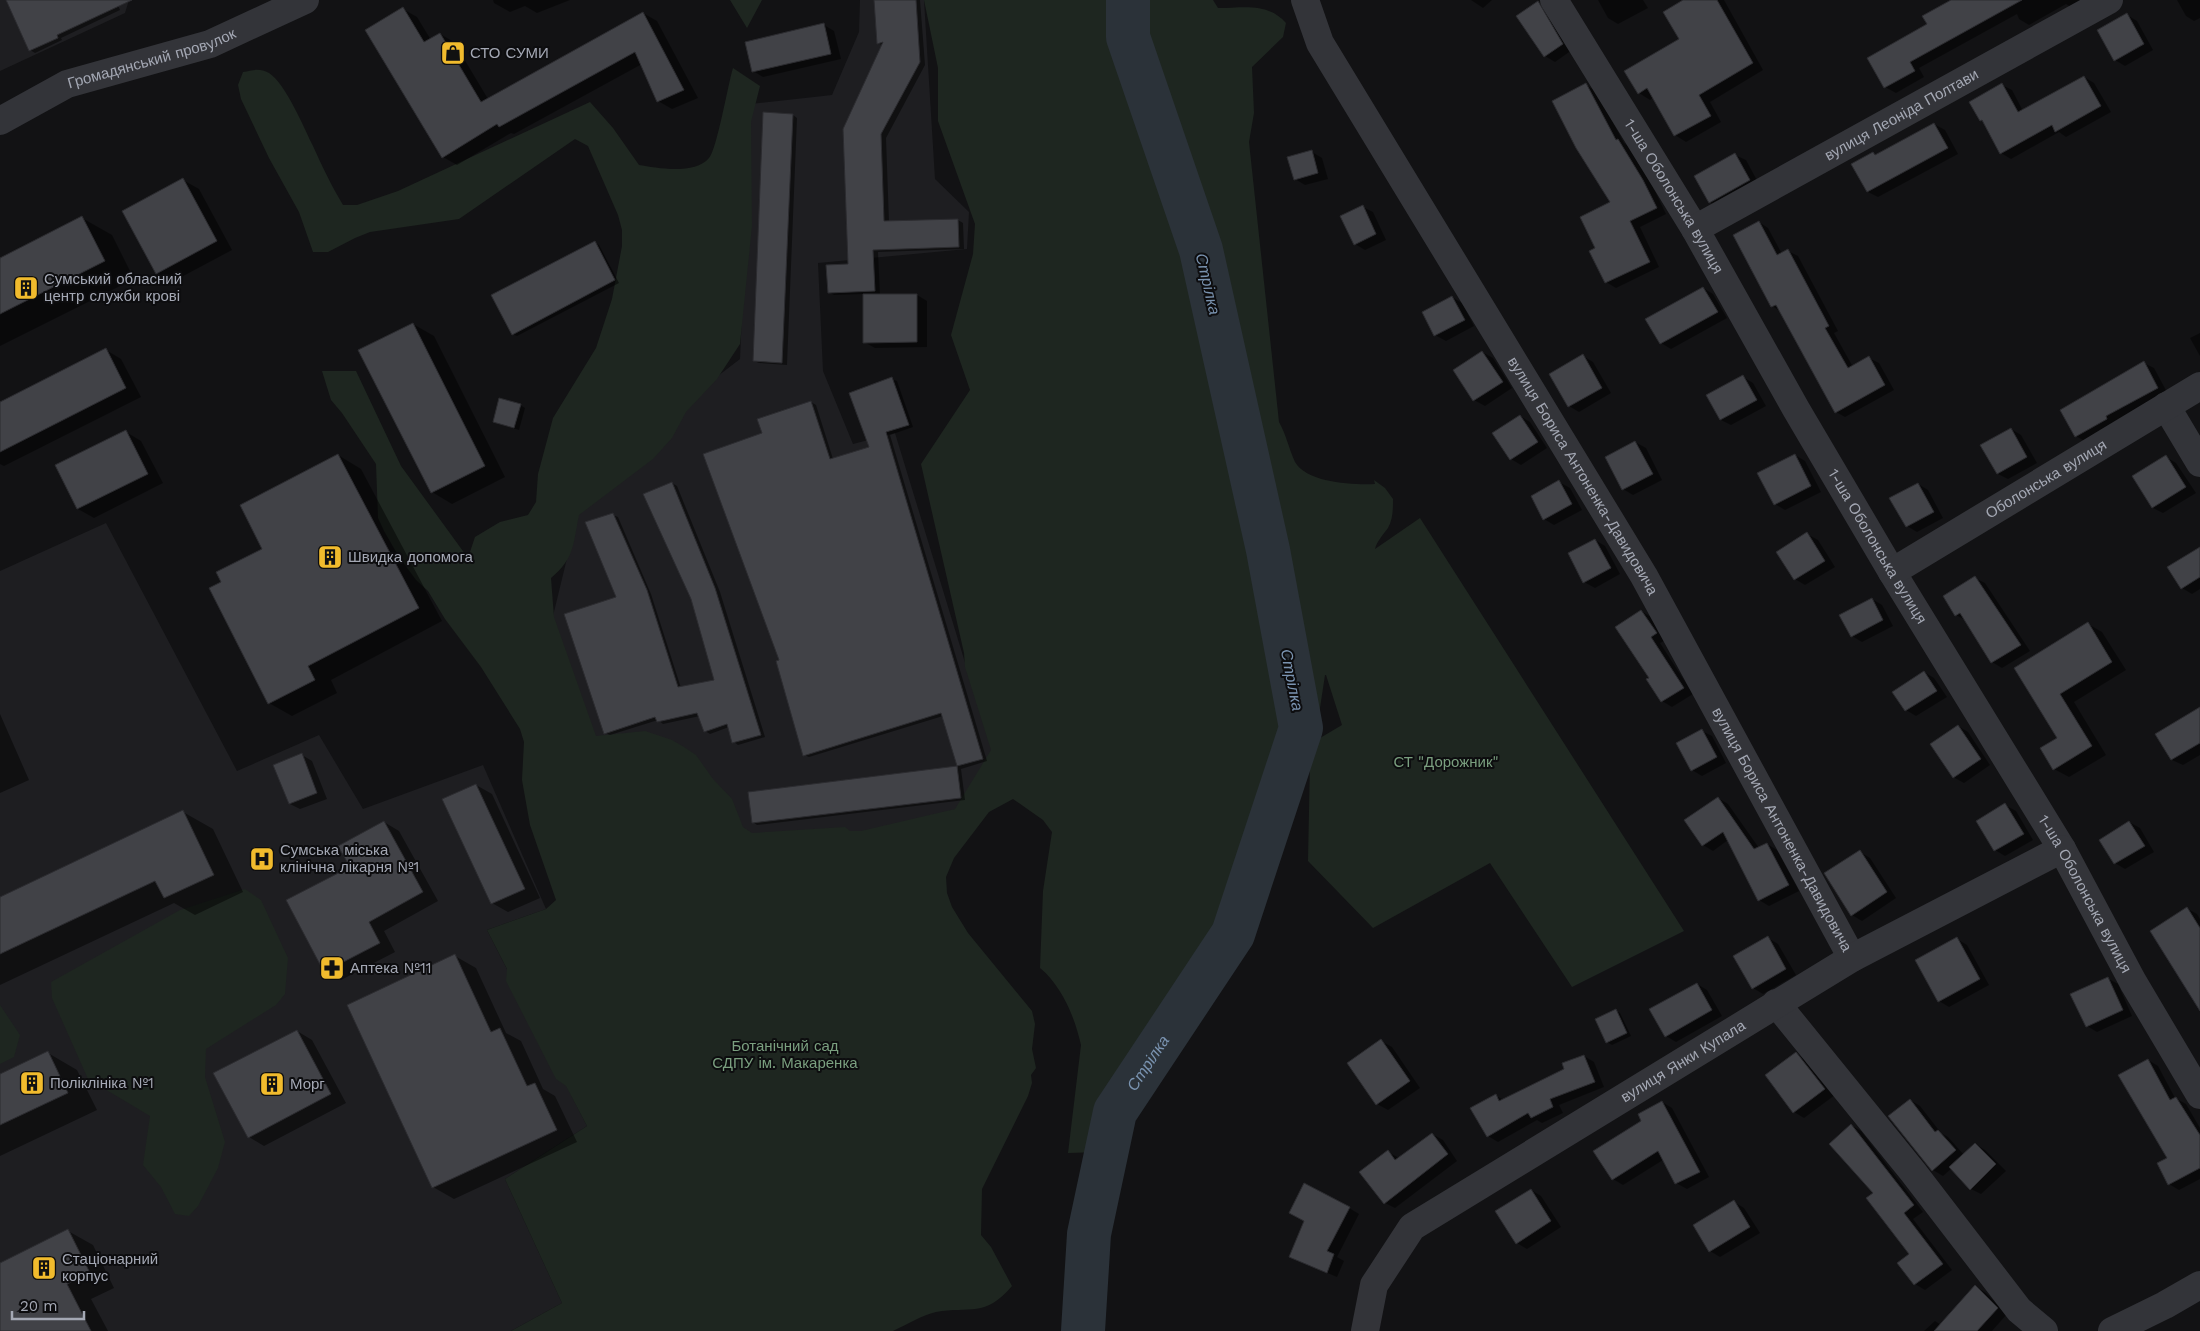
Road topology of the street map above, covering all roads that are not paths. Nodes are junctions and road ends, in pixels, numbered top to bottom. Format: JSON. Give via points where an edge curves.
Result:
{"nodes":[{"id":1,"x":305,"y":0,"type":"edge"},
{"id":2,"x":1305,"y":0,"type":"edge"},
{"id":3,"x":1554,"y":0,"type":"edge"},
{"id":4,"x":2109,"y":0,"type":"edge"},
{"id":5,"x":0,"y":122,"type":"edge"},
{"id":6,"x":1694,"y":229,"type":"junction"},
{"id":7,"x":2200,"y":386,"type":"edge"},
{"id":8,"x":2166,"y":406,"type":"junction"},
{"id":9,"x":2200,"y":462,"type":"edge"},
{"id":10,"x":1892,"y":572,"type":"junction"},
{"id":11,"x":2062,"y":849,"type":"junction"},
{"id":12,"x":1852,"y":958,"type":"junction"},
{"id":13,"x":1776,"y":1004,"type":"junction"},
{"id":14,"x":2200,"y":1094,"type":"edge"},
{"id":15,"x":2200,"y":1285,"type":"edge"},
{"id":16,"x":1365,"y":1331,"type":"edge"},
{"id":17,"x":2044,"y":1331,"type":"edge"},
{"id":18,"x":2112,"y":1331,"type":"edge"}],
"edges":[{"from":1,"to":5,"type":"street","name":"Громадянський провулок","via":[[210,44],[67,84]]},
{"from":2,"to":12,"type":"street","name":"вулиця Бориса Антоненка-Давидовича","via":[[1320,43],[1644,576]]},
{"from":3,"to":6,"type":"street","name":"1-ша Оболонська вулиця"},
{"from":4,"to":6,"type":"street","name":"вулиця Леоніда Полтави"},
{"from":6,"to":10,"type":"street","name":"1-ша Оболонська вулиця"},
{"from":7,"to":8,"type":"street","name":"Оболонська вулиця"},
{"from":8,"to":9,"type":"street"},
{"from":8,"to":10,"type":"street","name":"Оболонська вулиця"},
{"from":10,"to":11,"type":"street","name":"1-ша Оболонська вулиця"},
{"from":11,"to":12,"type":"street","name":"вулиця Янки Купала"},
{"from":11,"to":14,"type":"street","name":"1-ша Оболонська вулиця","via":[[2133,982]]},
{"from":12,"to":13,"type":"street","name":"вулиця Янки Купала"},
{"from":13,"to":16,"type":"street","name":"вулиця Янки Купала","via":[[1412,1226],[1374,1285]]},
{"from":13,"to":17,"type":"street","via":[[2020,1310]]},
{"from":15,"to":18,"type":"street"}]}
